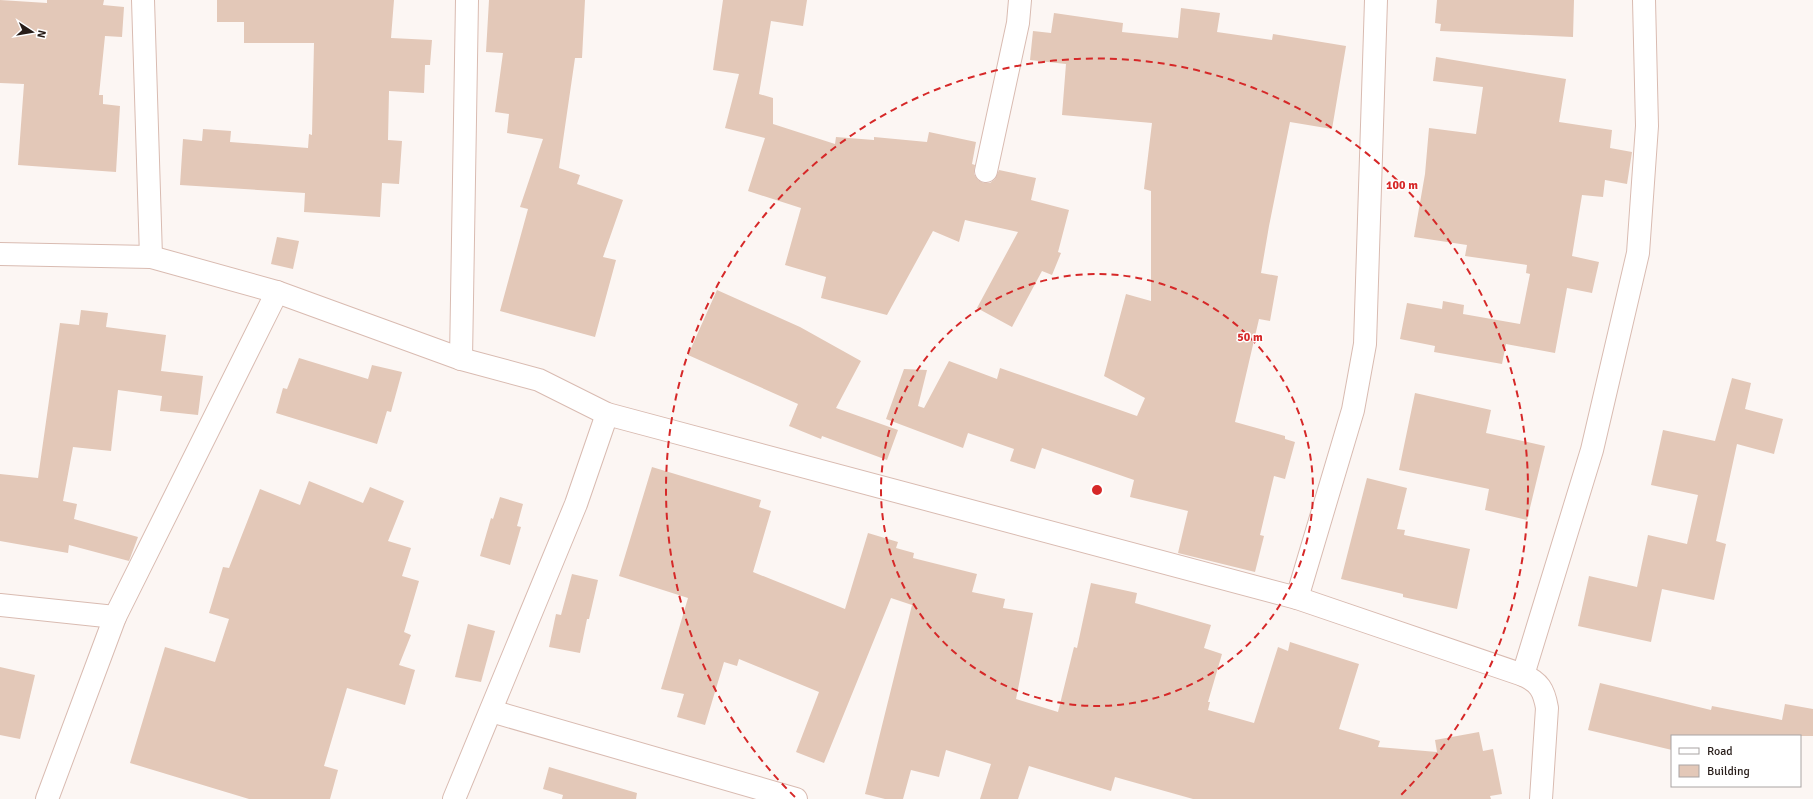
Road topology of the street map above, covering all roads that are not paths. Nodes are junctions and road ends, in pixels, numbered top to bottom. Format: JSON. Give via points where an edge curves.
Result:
{"nodes":[{"id":1,"x":144,"y":0,"type":"edge"},
{"id":2,"x":467,"y":0,"type":"edge"},
{"id":3,"x":1020,"y":0,"type":"edge"},
{"id":4,"x":1644,"y":0,"type":"edge"},
{"id":5,"x":1372,"y":1,"type":"edge"},
{"id":6,"x":986,"y":171,"type":"dead end"},
{"id":7,"x":0,"y":254,"type":"edge"},
{"id":8,"x":152,"y":257,"type":"junction"},
{"id":9,"x":277,"y":292,"type":"junction"},
{"id":10,"x":461,"y":359,"type":"junction"},
{"id":11,"x":607,"y":414,"type":"junction"},
{"id":12,"x":1297,"y":598,"type":"junction"},
{"id":13,"x":0,"y":605,"type":"edge"},
{"id":14,"x":115,"y":617,"type":"junction"},
{"id":15,"x":1523,"y":675,"type":"junction"},
{"id":16,"x":491,"y":711,"type":"junction"},
{"id":17,"x":47,"y":799,"type":"edge"},
{"id":18,"x":454,"y":799,"type":"edge"},
{"id":19,"x":796,"y":799,"type":"edge"},
{"id":20,"x":1541,"y":799,"type":"edge"}],
"edges":[{"from":1,"to":8,"type":"street"},
{"from":2,"to":10,"type":"street"},
{"from":3,"to":6,"type":"street","via":[[1018,23]]},
{"from":4,"to":15,"type":"street","via":[[1647,126],[1638,253],[1592,450]]},
{"from":5,"to":12,"type":"street","via":[[1365,344],[1353,410]]},
{"from":7,"to":8,"type":"street"},
{"from":8,"to":9,"type":"street"},
{"from":9,"to":10,"type":"street"},
{"from":9,"to":14,"type":"street"},
{"from":10,"to":11,"type":"street","via":[[539,380]]},
{"from":11,"to":12,"type":"street"},
{"from":11,"to":16,"type":"street","via":[[576,504]]},
{"from":12,"to":15,"type":"street"},
{"from":13,"to":14,"type":"street"},
{"from":14,"to":17,"type":"street"},
{"from":15,"to":20,"type":"street","via":[[1538,683],[1545,694],[1547,708]]},
{"from":16,"to":18,"type":"street"},
{"from":16,"to":19,"type":"street"}]}
